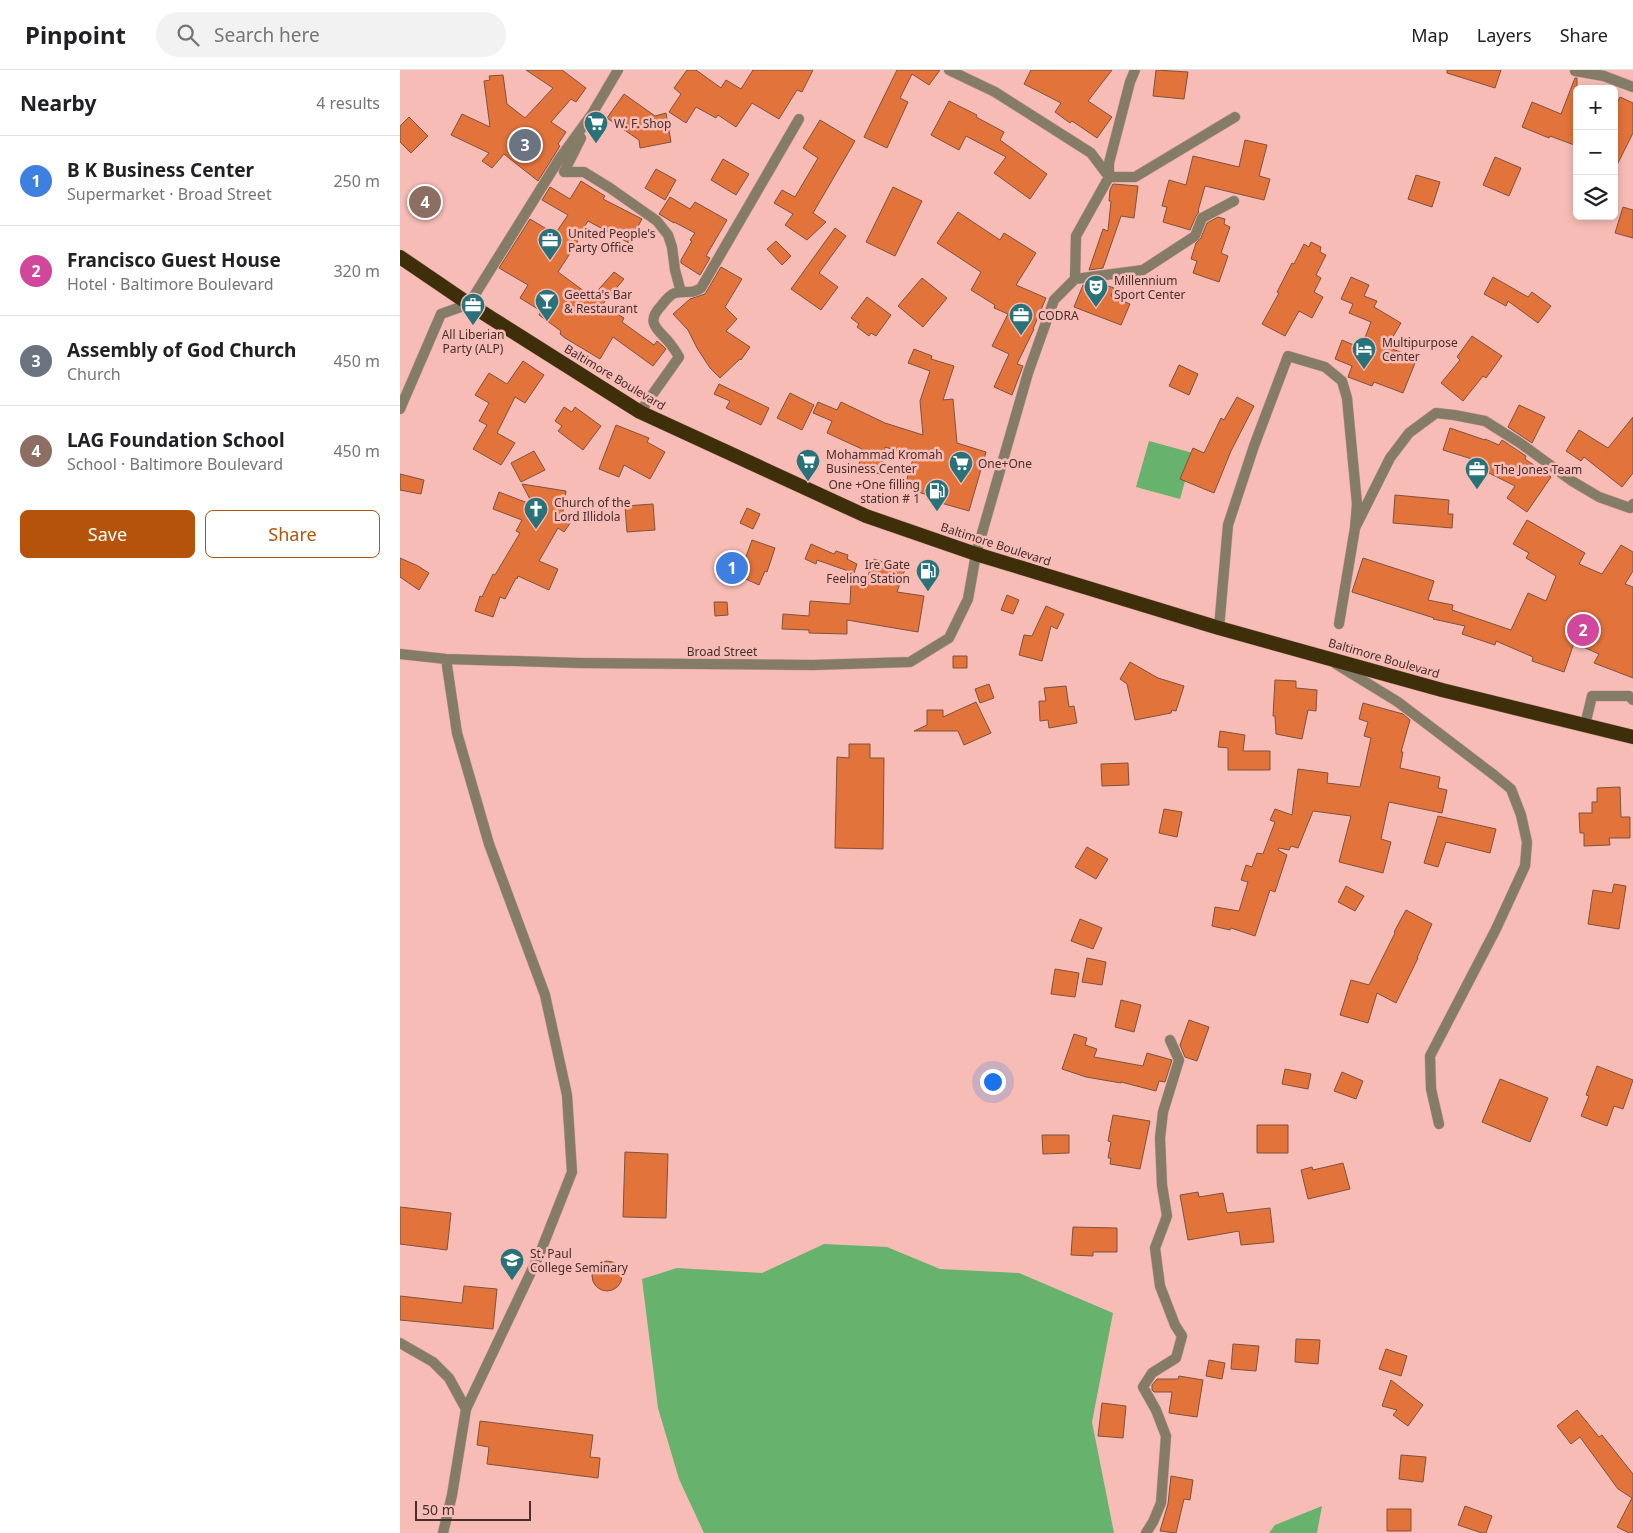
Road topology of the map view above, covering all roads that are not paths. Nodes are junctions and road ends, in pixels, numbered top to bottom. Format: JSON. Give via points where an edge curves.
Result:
{"nodes":[{"id":1,"x":618,"y":70,"type":"edge"},
{"id":2,"x":948,"y":70,"type":"edge"},
{"id":3,"x":1135,"y":70,"type":"edge"},
{"id":4,"x":1575,"y":71,"type":"edge"},
{"id":5,"x":1633,"y":87,"type":"edge"},
{"id":6,"x":592,"y":114,"type":"junction"},
{"id":7,"x":1235,"y":117,"type":"dead end"},
{"id":8,"x":799,"y":119,"type":"dead end"},
{"id":9,"x":1109,"y":177,"type":"junction"},
{"id":10,"x":1234,"y":201,"type":"dead end"},
{"id":11,"x":400,"y":257,"type":"edge"},
{"id":12,"x":1075,"y":279,"type":"junction"},
{"id":13,"x":681,"y":292,"type":"junction"},
{"id":14,"x":469,"y":304,"type":"junction"},
{"id":15,"x":400,"y":409,"type":"edge"},
{"id":16,"x":640,"y":412,"type":"junction"},
{"id":17,"x":1633,"y":504,"type":"edge"},
{"id":18,"x":1355,"y":528,"type":"junction"},
{"id":19,"x":976,"y":554,"type":"junction"},
{"id":20,"x":1339,"y":624,"type":"dead end"},
{"id":21,"x":1219,"y":628,"type":"junction"},
{"id":22,"x":400,"y":654,"type":"edge"},
{"id":23,"x":1324,"y":657,"type":"junction"},
{"id":24,"x":446,"y":659,"type":"junction"},
{"id":25,"x":1633,"y":700,"type":"edge"},
{"id":26,"x":1585,"y":725,"type":"junction"},
{"id":27,"x":1633,"y":737,"type":"edge"},
{"id":28,"x":1170,"y":1040,"type":"dead end"},
{"id":29,"x":1439,"y":1124,"type":"dead end"},
{"id":30,"x":400,"y":1343,"type":"edge"},
{"id":31,"x":466,"y":1409,"type":"junction"},
{"id":32,"x":443,"y":1533,"type":"edge"},
{"id":33,"x":1146,"y":1533,"type":"edge"}],
"edges":[{"from":1,"to":6,"type":"street"},
{"from":2,"to":9,"type":"street","via":[[995,92],[1091,153]]},
{"from":3,"to":9,"type":"street","via":[[1109,163]]},
{"from":4,"to":5,"type":"street","via":[[1604,76]]},
{"from":6,"to":13,"type":"street","via":[[564,172],[584,172],[657,221],[672,246]]},
{"from":6,"to":14,"type":"street","via":[[560,158]]},
{"from":7,"to":9,"type":"street","via":[[1135,176]]},
{"from":8,"to":13,"type":"street","via":[[701,288],[694,293]]},
{"from":9,"to":12,"type":"street","via":[[1076,236]]},
{"from":10,"to":12,"type":"street","via":[[1202,218],[1195,236],[1143,270]]},
{"from":11,"to":14,"type":"highway","name":"Baltimore Boulevard"},
{"from":12,"to":19,"type":"street","name":"Broad Street","via":[[1054,300],[1028,372]]},
{"from":13,"to":16,"type":"street","via":[[672,294],[654,313],[653,320],[655,328],[679,357]]},
{"from":14,"to":15,"type":"street","via":[[441,314]]},
{"from":14,"to":16,"type":"highway","name":"Baltimore Boulevard"},
{"from":16,"to":19,"type":"highway","name":"Baltimore Boulevard","via":[[866,516]]},
{"from":17,"to":18,"type":"street","via":[[1630,508],[1599,497],[1484,421],[1436,413],[1409,433],[1390,458]]},
{"from":18,"to":20,"type":"street"},
{"from":18,"to":21,"type":"street","via":[[1357,504],[1347,398],[1342,381],[1325,367],[1288,356],[1228,525]]},
{"from":19,"to":21,"type":"highway","name":"Baltimore Boulevard"},
{"from":19,"to":24,"type":"street","name":"Broad Street","via":[[968,599],[949,638],[910,662],[814,665]]},
{"from":21,"to":23,"type":"highway","name":"Baltimore Boulevard"},
{"from":22,"to":24,"type":"street","name":"Broad Street"},
{"from":23,"to":26,"type":"highway","name":"Baltimore Boulevard"},
{"from":23,"to":29,"type":"street","via":[[1398,702],[1494,774],[1511,789],[1521,815],[1527,842],[1525,866],[1496,930],[1430,1056]]},
{"from":24,"to":31,"type":"street","via":[[457,733],[489,844],[545,995],[567,1095],[572,1172],[540,1254]]},
{"from":25,"to":26,"type":"street","via":[[1629,696],[1592,696]]},
{"from":26,"to":27,"type":"highway","name":"Baltimore Boulevard"},
{"from":28,"to":33,"type":"street","via":[[1179,1060],[1163,1112],[1160,1138],[1167,1216],[1155,1248],[1160,1286],[1182,1336],[1176,1358],[1152,1373],[1143,1387],[1166,1436],[1161,1503]]},
{"from":30,"to":31,"type":"street","via":[[433,1362],[449,1378]]},
{"from":31,"to":32,"type":"street"}]}
